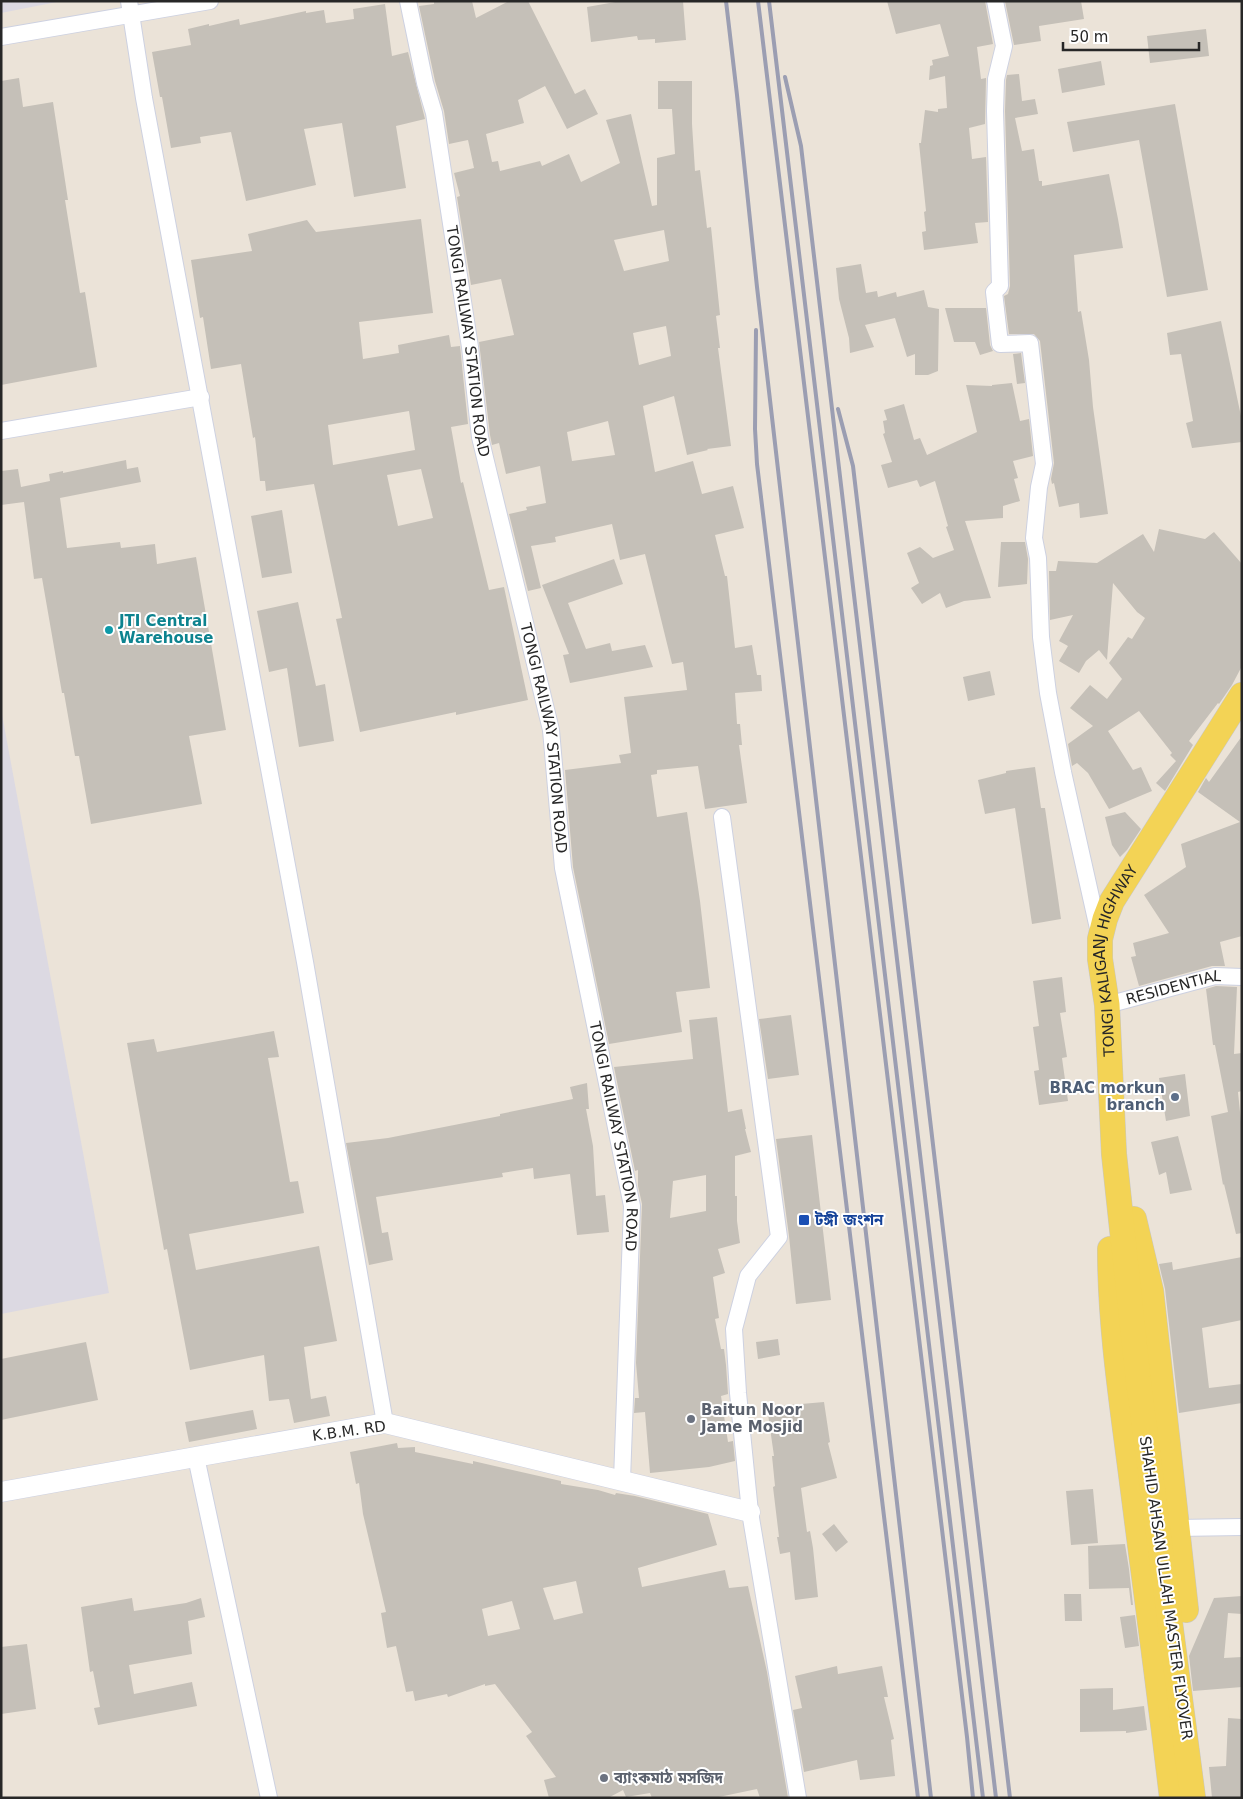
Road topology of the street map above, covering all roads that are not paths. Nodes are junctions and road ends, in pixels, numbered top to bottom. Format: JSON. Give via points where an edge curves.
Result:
{"nodes":[{"id":1,"x":210,"y":1,"type":"edge"},
{"id":2,"x":408,"y":1,"type":"edge"},
{"id":3,"x":995,"y":1,"type":"edge"},
{"id":4,"x":129,"y":8,"type":"edge"},
{"id":5,"x":1,"y":37,"type":"edge"},
{"id":6,"x":201,"y":397,"type":"junction"},
{"id":7,"x":1,"y":431,"type":"edge"},
{"id":8,"x":1242,"y":695,"type":"edge"},
{"id":9,"x":722,"y":818,"type":"dead end"},
{"id":10,"x":1100,"y":939,"type":"junction"},
{"id":11,"x":1242,"y":977,"type":"edge"},
{"id":12,"x":1107,"y":1004,"type":"junction"},
{"id":13,"x":1114,"y":1154,"type":"junction"},
{"id":14,"x":1138,"y":1378,"type":"joint"},
{"id":15,"x":385,"y":1424,"type":"junction"},
{"id":16,"x":196,"y":1457,"type":"junction"},
{"id":17,"x":622,"y":1480,"type":"junction"},
{"id":18,"x":1,"y":1492,"type":"edge"},
{"id":19,"x":750,"y":1512,"type":"junction"},
{"id":20,"x":1242,"y":1527,"type":"edge"},
{"id":21,"x":1176,"y":1528,"type":"junction"},
{"id":22,"x":268,"y":1798,"type":"edge"},
{"id":23,"x":798,"y":1798,"type":"edge"},
{"id":24,"x":1172,"y":1798,"type":"edge"},
{"id":25,"x":1193,"y":1798,"type":"edge"},
{"id":26,"x":1211,"y":1798,"type":"edge"}],
"edges":[{"from":1,"to":4,"type":"street"},
{"from":2,"to":17,"type":"street","name":"TONGI RAILWAY STATION ROAD","via":[[434,113],[470,347],[480,437],[551,730],[563,868],[632,1206]]},
{"from":3,"to":10,"type":"street","via":[[1004,46],[996,79],[1000,286],[994,292],[1000,344],[1030,343],[1044,464],[1034,538],[1038,558],[1040,637],[1063,772]]},
{"from":4,"to":5,"type":"street"},
{"from":4,"to":6,"type":"street"},
{"from":6,"to":7,"type":"street"},
{"from":6,"to":15,"type":"street","via":[[303,952]]},
{"from":8,"to":10,"type":"main road","name":"TONGI KALIGANJ HIGHWAY","via":[[1112,901]]},
{"from":9,"to":19,"type":"street","via":[[779,1237],[748,1276],[734,1329]]},
{"from":10,"to":12,"type":"main road","name":"TONGI KALIGANJ HIGHWAY"},
{"from":11,"to":12,"type":"street","name":"RESIDENTIAL","via":[[1215,976]]},
{"from":12,"to":13,"type":"main road","name":"TONGI KALIGANJ HIGHWAY"},
{"from":13,"to":14,"type":"main road","name":"TONGI KALIGANJ HIGHWAY"},
{"from":13,"to":21,"type":"main road","via":[[1138,1231],[1151,1291]]},
{"from":13,"to":24,"type":"main road","via":[[1110,1274],[1115,1353]]},
{"from":14,"to":25,"type":"main road","name":"SHAHID AHSAN ULLAH MASTER FLYOVER"},
{"from":15,"to":16,"type":"street","name":"K.B.M. RD"},
{"from":15,"to":17,"type":"street","name":"K.B.M. RD"},
{"from":16,"to":18,"type":"street","name":"K.B.M. RD"},
{"from":16,"to":22,"type":"street"},
{"from":17,"to":19,"type":"street","name":"K.B.M. RD"},
{"from":19,"to":23,"type":"street"},
{"from":20,"to":21,"type":"street"},
{"from":21,"to":26,"type":"main road"}]}
